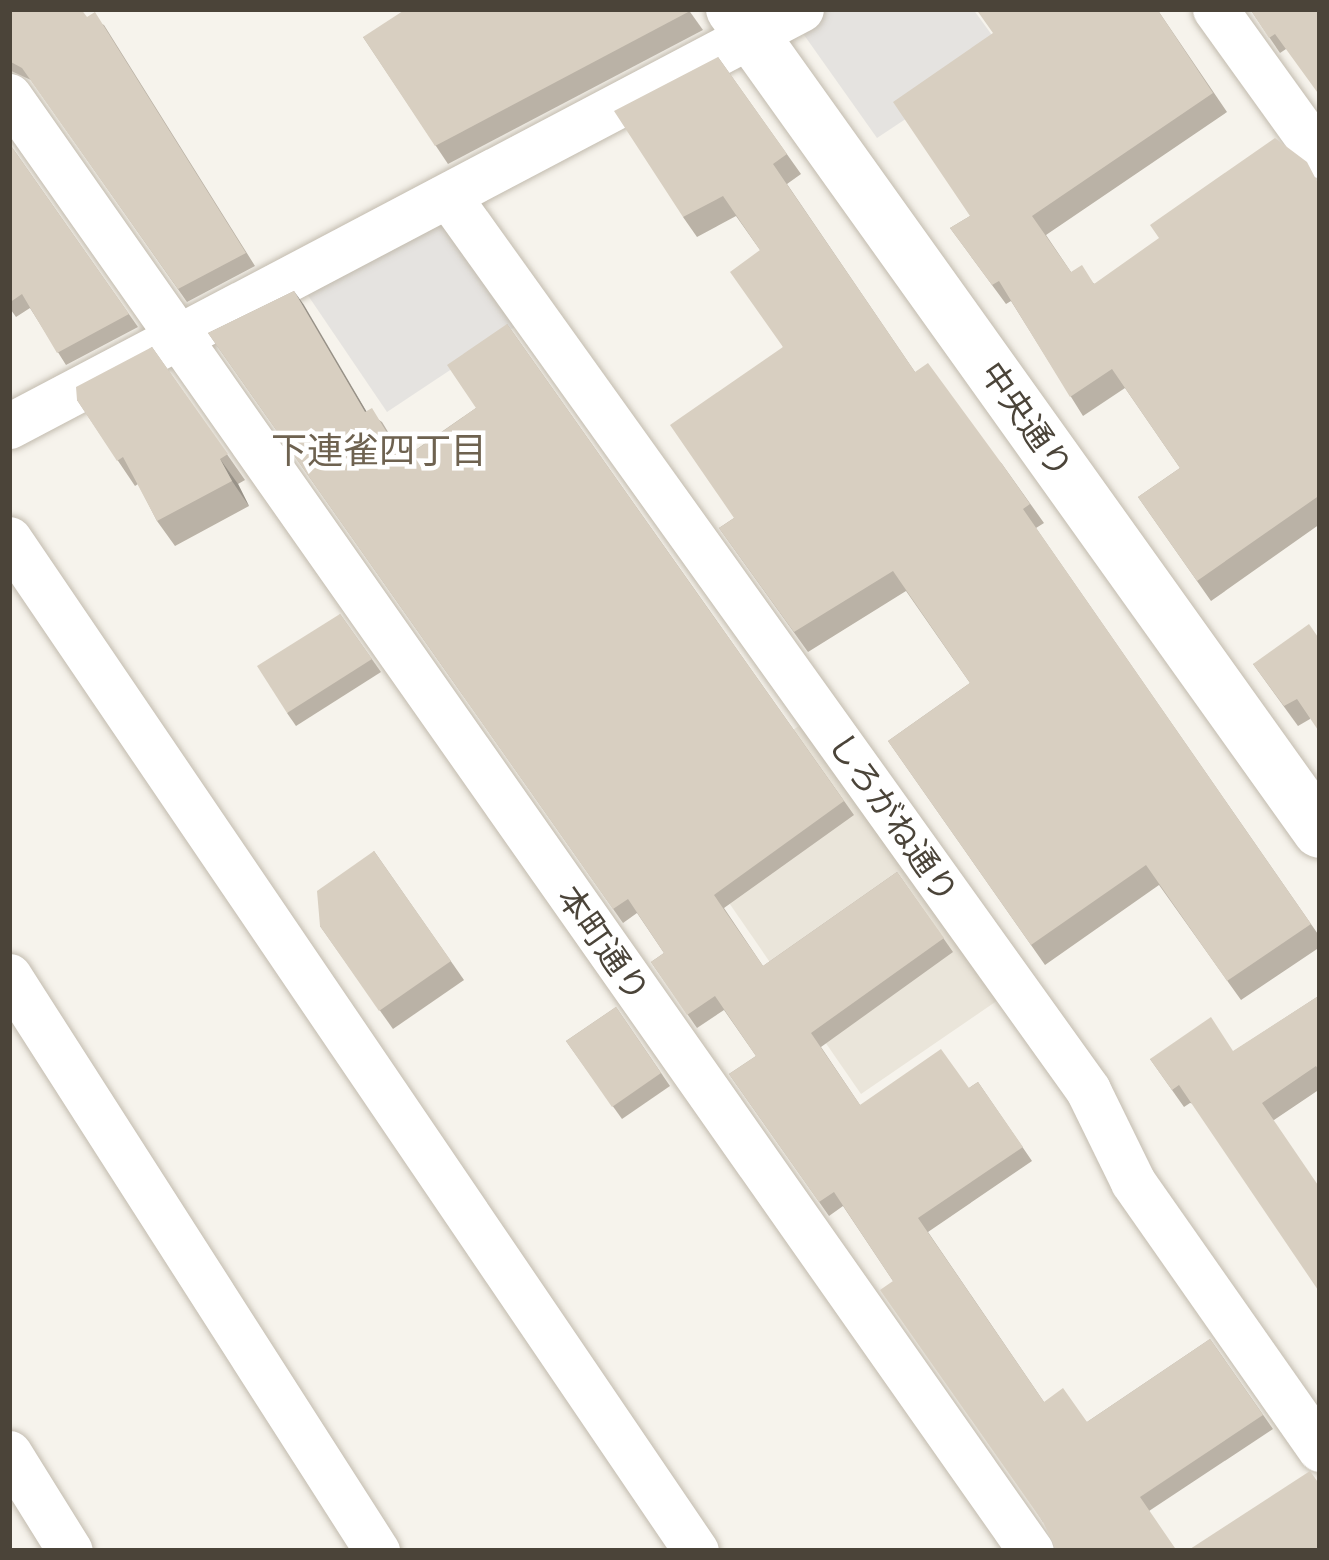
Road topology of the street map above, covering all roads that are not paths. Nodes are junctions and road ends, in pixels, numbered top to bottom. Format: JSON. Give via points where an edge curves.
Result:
{"nodes":[{"id":1,"x":801,"y":9,"type":"edge"},
{"id":2,"x":1214,"y":9,"type":"edge"},
{"id":3,"x":744,"y":23,"type":"edge"},
{"id":4,"x":9,"y":96,"type":"edge"},
{"id":5,"x":1320,"y":154,"type":"edge"},
{"id":6,"x":448,"y":197,"type":"junction"},
{"id":7,"x":175,"y":336,"type":"junction"},
{"id":8,"x":9,"y":426,"type":"edge"},
{"id":9,"x":9,"y":539,"type":"edge"},
{"id":10,"x":1320,"y":830,"type":"edge"},
{"id":11,"x":9,"y":976,"type":"edge"},
{"id":12,"x":1320,"y":1450,"type":"edge"},
{"id":13,"x":9,"y":1454,"type":"edge"},
{"id":14,"x":70,"y":1551,"type":"edge"},
{"id":15,"x":377,"y":1551,"type":"edge"},
{"id":16,"x":696,"y":1551,"type":"edge"},
{"id":17,"x":1030,"y":1551,"type":"edge"}],
"edges":[{"from":1,"to":3,"type":"street"},
{"from":2,"to":5,"type":"street"},
{"from":3,"to":6,"type":"street"},
{"from":3,"to":10,"type":"street","name":"中央通り"},
{"from":4,"to":7,"type":"street","name":"本町通り"},
{"from":6,"to":7,"type":"street"},
{"from":6,"to":12,"type":"street","name":"しろがね通り","via":[[1088,1090],[1133,1183]]},
{"from":7,"to":8,"type":"street"},
{"from":7,"to":17,"type":"street","name":"本町通り"},
{"from":9,"to":16,"type":"street"},
{"from":11,"to":15,"type":"street"},
{"from":13,"to":14,"type":"street"}]}
